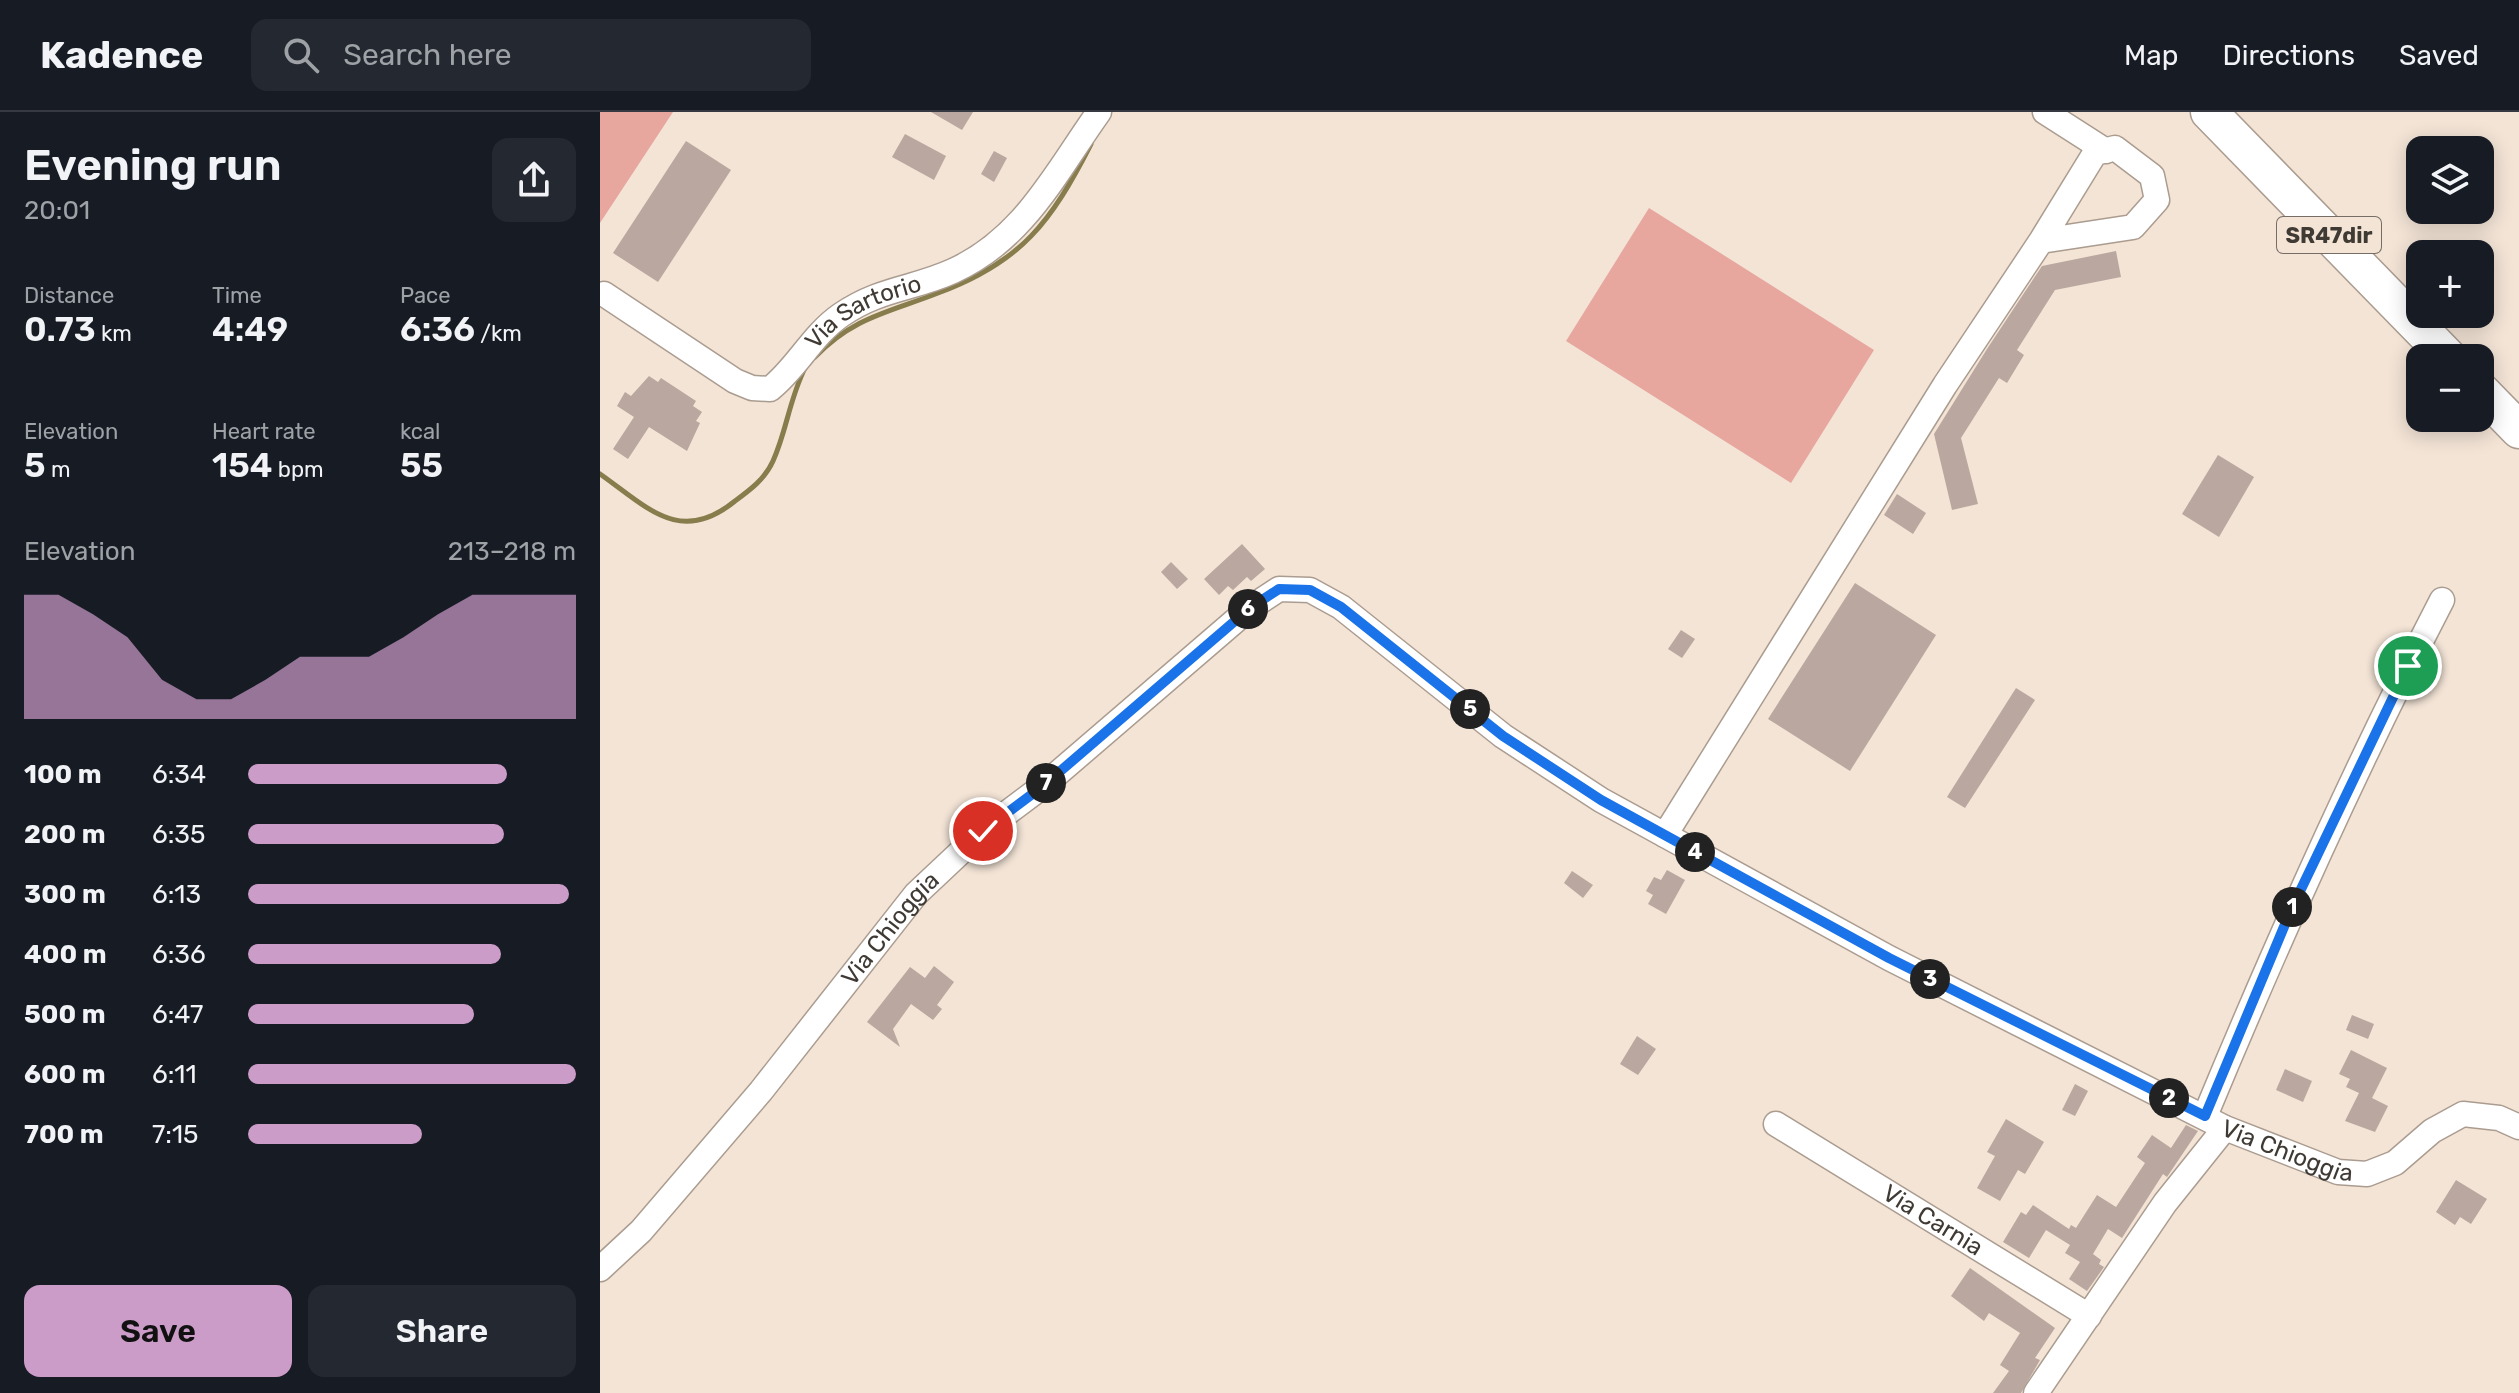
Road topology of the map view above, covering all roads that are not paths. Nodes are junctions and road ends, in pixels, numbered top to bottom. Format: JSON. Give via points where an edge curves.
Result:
{"nodes":[{"id":1,"x":1099,"y":112,"type":"edge"},
{"id":2,"x":2045,"y":112,"type":"edge"},
{"id":3,"x":2209,"y":112,"type":"edge"},
{"id":4,"x":2106,"y":151,"type":"junction"},
{"id":5,"x":2041,"y":241,"type":"junction"},
{"id":6,"x":604,"y":294,"type":"dead end"},
{"id":7,"x":2435,"y":344,"type":"edge"},
{"id":8,"x":2494,"y":404,"type":"edge"},
{"id":9,"x":2519,"y":430,"type":"edge"},
{"id":10,"x":2442,"y":600,"type":"dead end"},
{"id":11,"x":1665,"y":835,"type":"junction"},
{"id":12,"x":2215,"y":1122,"type":"junction"},
{"id":13,"x":1776,"y":1124,"type":"dead end"},
{"id":14,"x":2519,"y":1127,"type":"edge"},
{"id":15,"x":600,"y":1269,"type":"edge"},
{"id":16,"x":2089,"y":1316,"type":"junction"},
{"id":17,"x":2036,"y":1393,"type":"edge"}],
"edges":[{"from":1,"to":6,"type":"street","name":"Via Sartorio","via":[[1011,235],[953,271],[863,301],[822,330],[770,389],[735,381]]},
{"from":2,"to":4,"type":"street"},
{"from":3,"to":7,"type":"highway","name":"SR47dir","number":"SR47dir"},
{"from":4,"to":5,"type":"street","via":[[2095,153]]},
{"from":4,"to":5,"type":"street","via":[[2115,148],[2152,176],[2157,200],[2133,227]]},
{"from":5,"to":11,"type":"street","via":[[1945,385]]},
{"from":8,"to":9,"type":"highway"},
{"from":10,"to":12,"type":"street","via":[[2291,910]]},
{"from":11,"to":12,"type":"street","name":"Via Chioggia","via":[[1889,958]]},
{"from":11,"to":15,"type":"street","name":"Via Chioggia","via":[[1503,736],[1341,607],[1310,590],[1279,589],[983,831],[916,894],[770,1080],[641,1231]]},
{"from":12,"to":14,"type":"street","name":"Via Chioggia","via":[[2338,1172],[2367,1174],[2395,1163],[2432,1131],[2463,1114],[2499,1118]]},
{"from":12,"to":16,"type":"street"},
{"from":13,"to":16,"type":"street","name":"Via Carnia"},
{"from":16,"to":17,"type":"street"}]}
